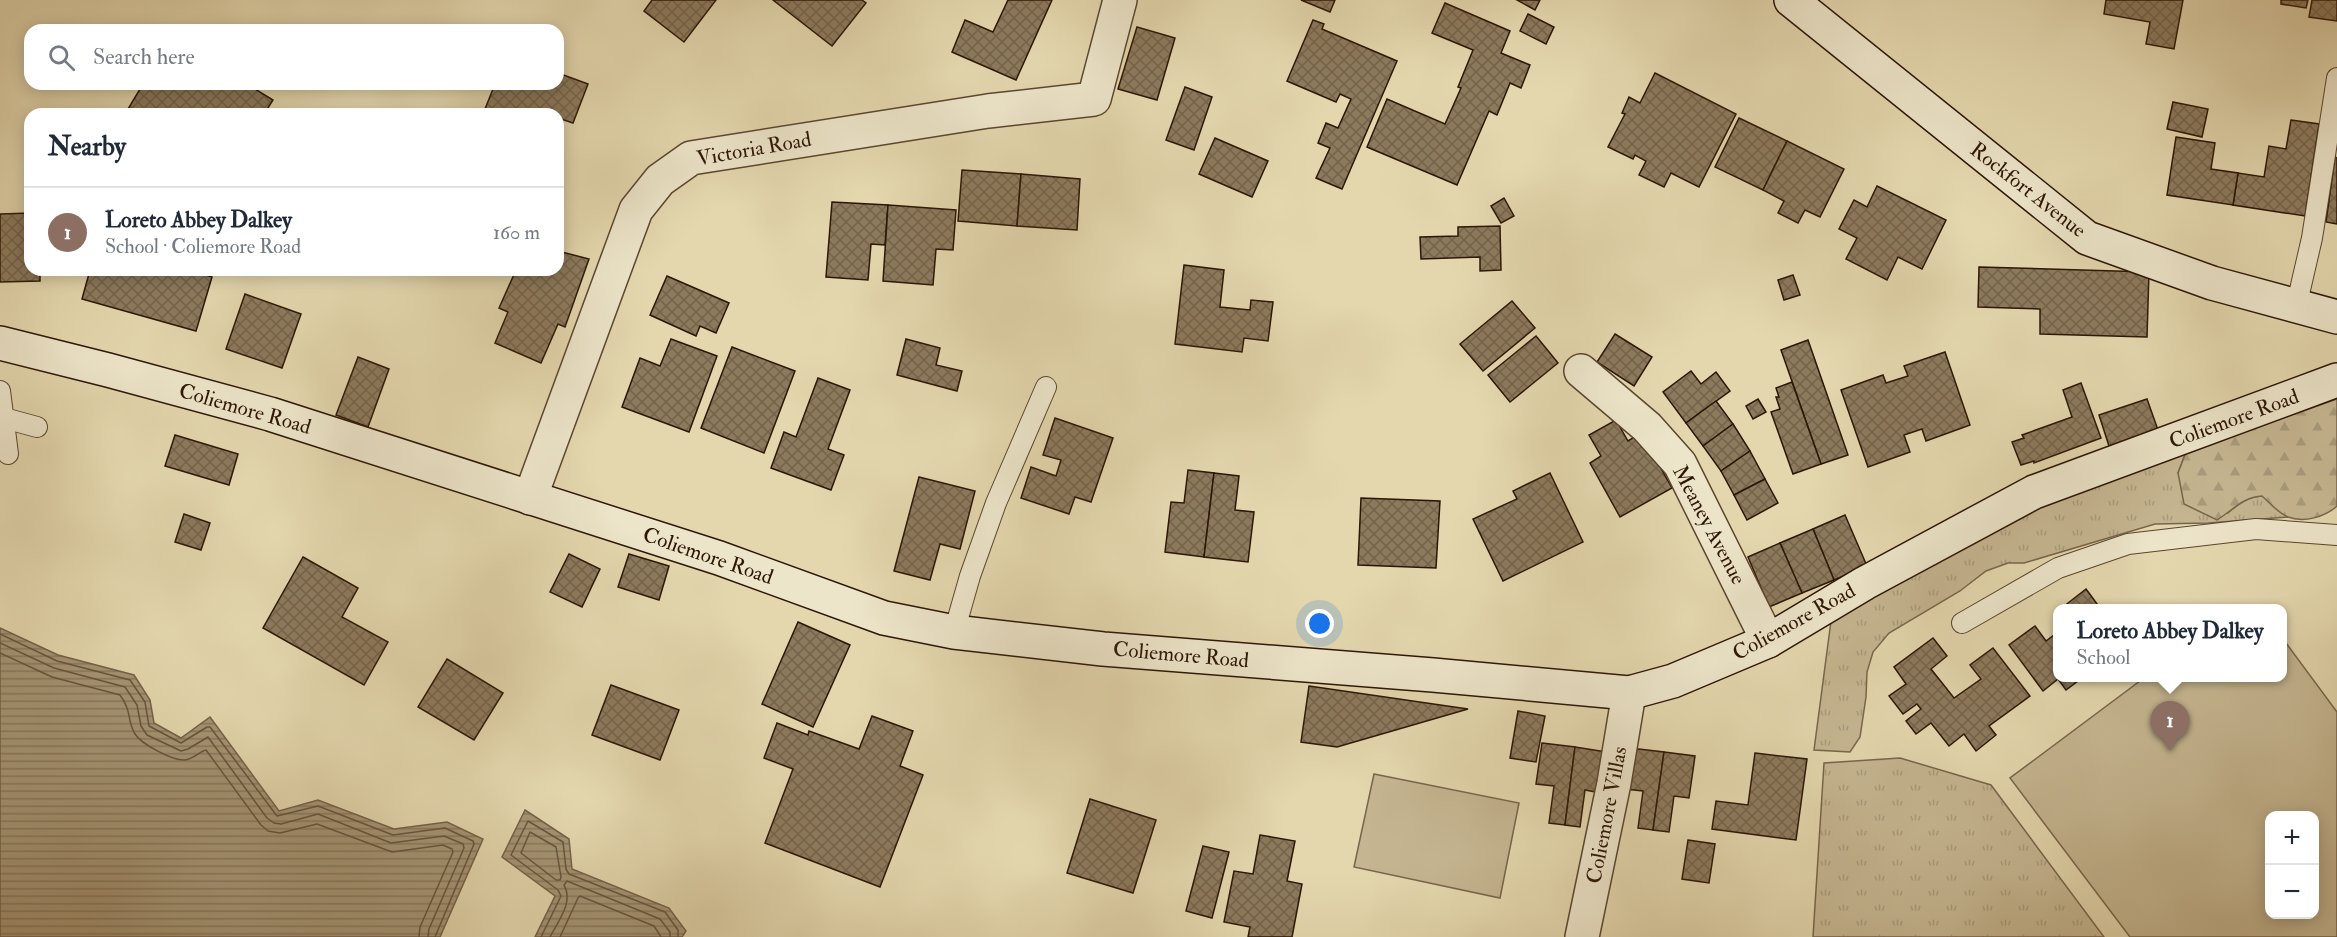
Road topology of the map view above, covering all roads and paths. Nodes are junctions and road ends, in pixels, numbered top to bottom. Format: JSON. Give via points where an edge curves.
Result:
{"nodes":[{"id":1,"x":1119,"y":0,"type":"edge"},
{"id":2,"x":1791,"y":0,"type":"edge"},
{"id":3,"x":2337,"y":78,"type":"edge"},
{"id":4,"x":2296,"y":307,"type":"junction"},
{"id":5,"x":2337,"y":317,"type":"edge"},
{"id":6,"x":0,"y":343,"type":"edge"},
{"id":7,"x":1581,"y":371,"type":"dead end"},
{"id":8,"x":2337,"y":380,"type":"edge"},
{"id":9,"x":1046,"y":387,"type":"dead end"},
{"id":10,"x":0,"y":391,"type":"edge"},
{"id":11,"x":3,"y":418,"type":"junction"},
{"id":12,"x":37,"y":427,"type":"dead end"},
{"id":13,"x":8,"y":454,"type":"dead end"},
{"id":14,"x":530,"y":498,"type":"junction"},
{"id":15,"x":2337,"y":535,"type":"edge"},
{"id":16,"x":1962,"y":623,"type":"dead end"},
{"id":17,"x":954,"y":632,"type":"junction"},
{"id":18,"x":1768,"y":641,"type":"junction"},
{"id":19,"x":1629,"y":693,"type":"junction"},
{"id":20,"x":1582,"y":937,"type":"edge"}],
"edges":[{"from":1,"to":14,"type":"street","name":"Victoria Road","via":[[1094,99],[988,111],[691,158],[660,180],[636,210]]},
{"from":2,"to":4,"type":"street","name":"Rockfort Avenue","via":[[2087,238],[2212,283]]},
{"from":3,"to":4,"type":"lane","via":[[2312,238]]},
{"from":4,"to":5,"type":"street","name":"Rockfort Avenue"},
{"from":6,"to":14,"type":"street","name":"Coliemore Road","via":[[270,414]]},
{"from":7,"to":18,"type":"street","name":"Meaney Avenue","via":[[1647,427],[1680,464]]},
{"from":8,"to":18,"type":"street","name":"Coliemore Road","via":[[2034,492],[1865,583]]},
{"from":9,"to":17,"type":"lane","via":[[992,514]]},
{"from":10,"to":11,"type":"lane"},
{"from":11,"to":12,"type":"lane"},
{"from":11,"to":13,"type":"lane"},
{"from":14,"to":17,"type":"street","name":"Coliemore Road","via":[[719,558],[884,618]]},
{"from":15,"to":16,"type":"lane","via":[[2256,530],[2128,544],[2058,568]]},
{"from":17,"to":19,"type":"street","name":"Coliemore Road","via":[[1104,649]]},
{"from":18,"to":19,"type":"street","name":"Coliemore Road","via":[[1673,681]]},
{"from":19,"to":20,"type":"street","name":"Coliemore Villas"}]}
